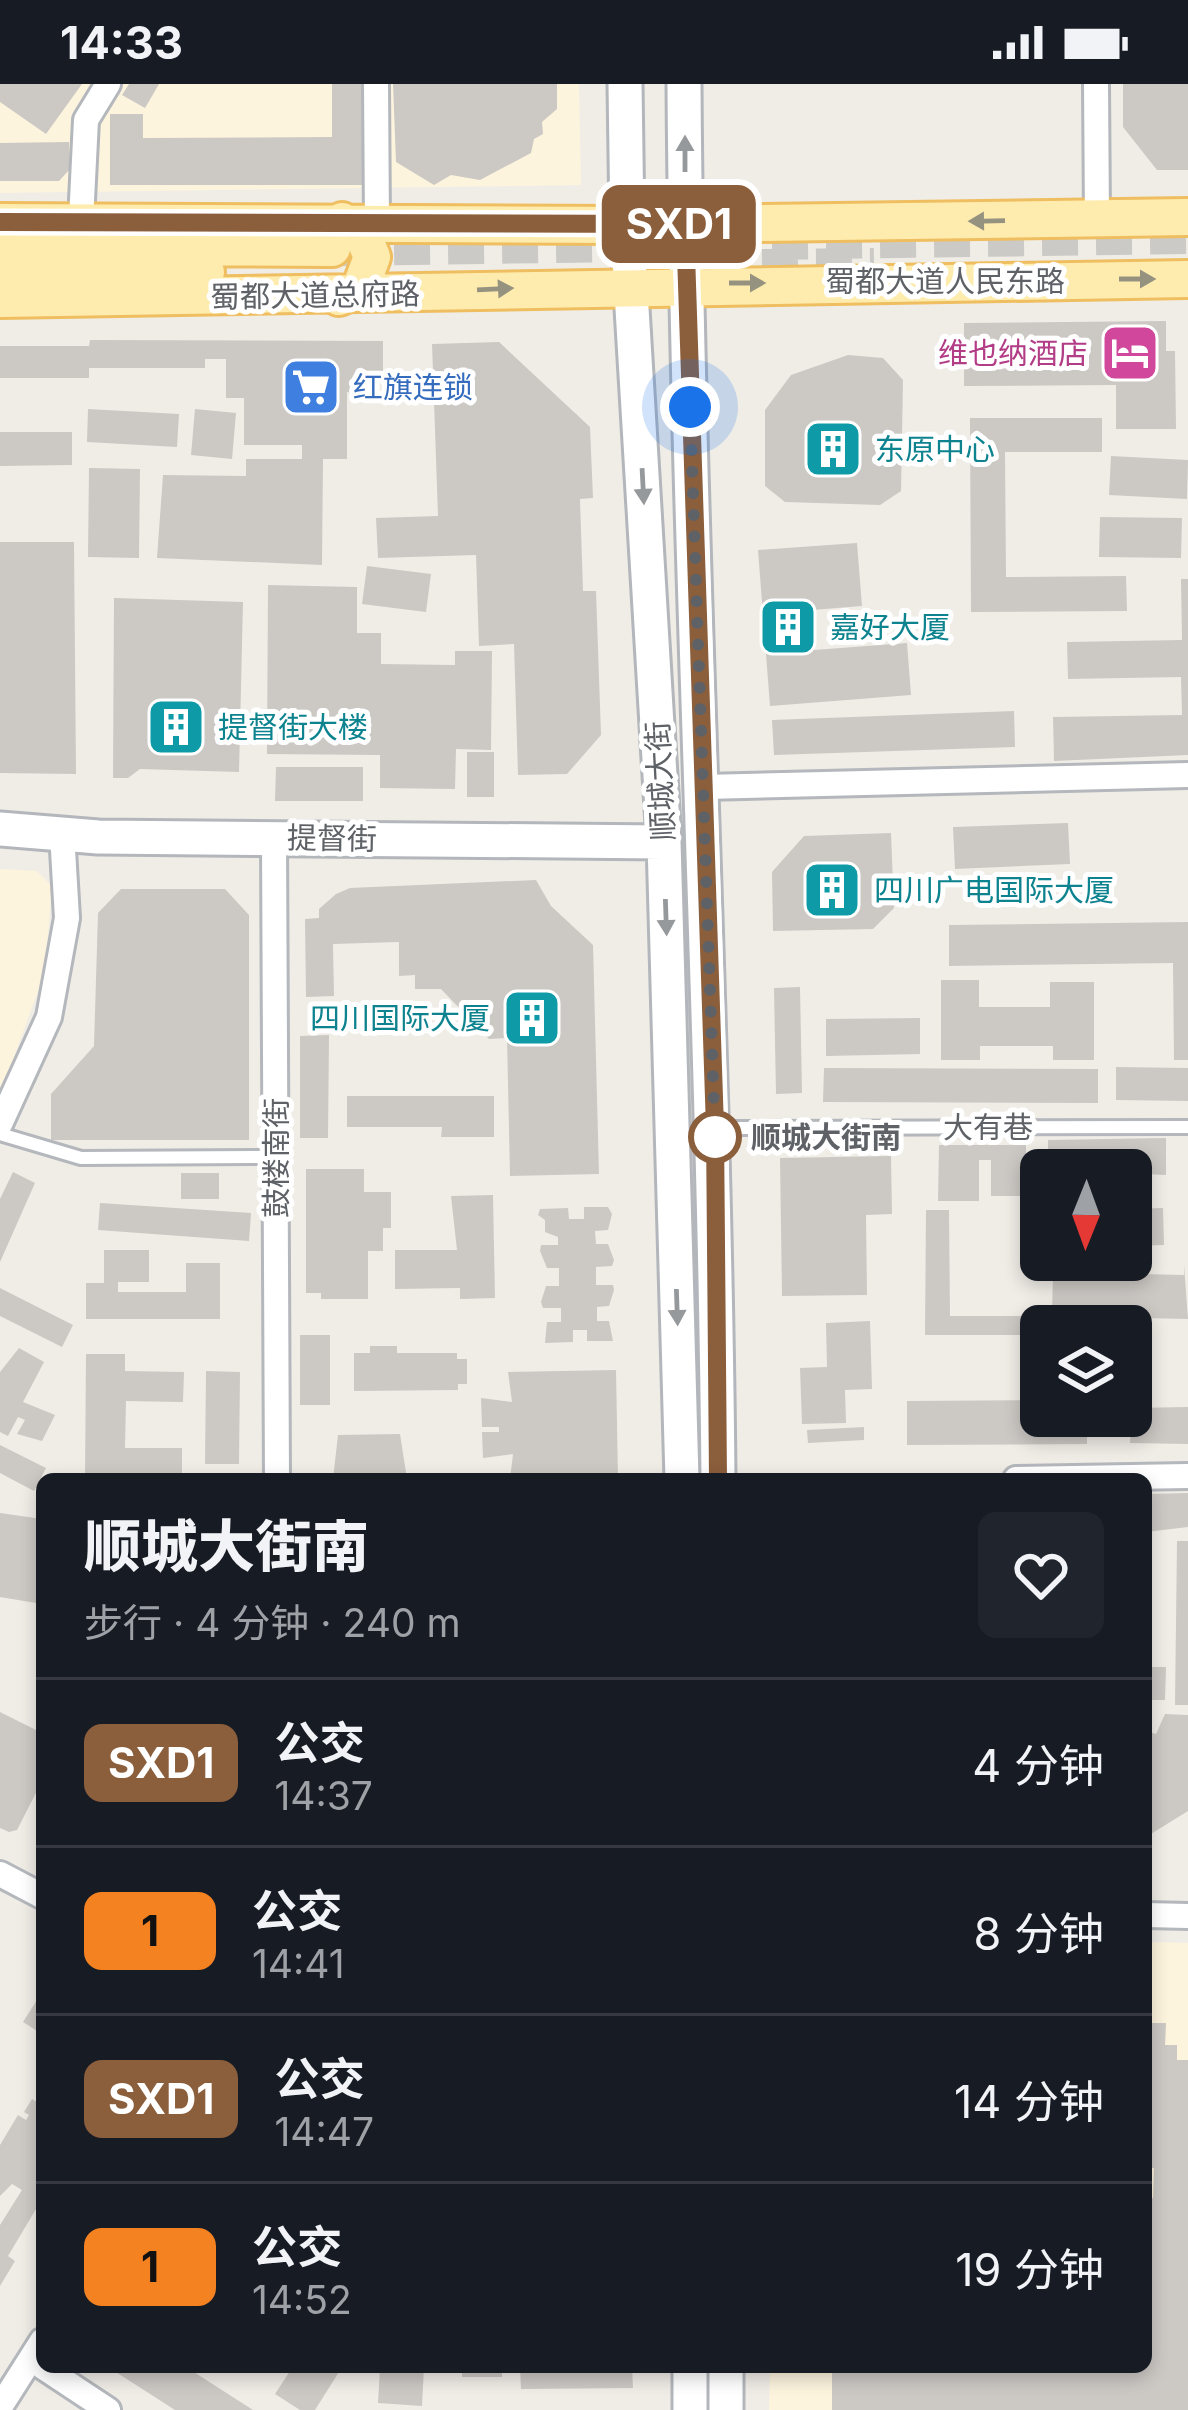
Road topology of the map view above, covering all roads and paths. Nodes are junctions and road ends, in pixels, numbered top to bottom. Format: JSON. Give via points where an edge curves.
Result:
{"nodes":[{"id":1,"x":108,"y":84,"type":"edge"},
{"id":2,"x":376,"y":84,"type":"edge"},
{"id":3,"x":625,"y":84,"type":"edge"},
{"id":4,"x":684,"y":84,"type":"edge"},
{"id":5,"x":1096,"y":84,"type":"edge"},
{"id":6,"x":1188,"y":218,"type":"edge"},
{"id":7,"x":1097,"y":219,"type":"junction"},
{"id":8,"x":81,"y":220,"type":"junction"},
{"id":9,"x":0,"y":222,"type":"edge"},
{"id":10,"x":627,"y":224,"type":"junction"},
{"id":11,"x":685,"y":224,"type":"junction"},
{"id":12,"x":0,"y":246,"type":"edge"},
{"id":13,"x":345,"y":252,"type":"junction"},
{"id":14,"x":0,"y":273,"type":"edge"},
{"id":15,"x":1188,"y":279,"type":"edge"},
{"id":16,"x":685,"y":283,"type":"junction"},
{"id":17,"x":631,"y":286,"type":"junction"},
{"id":18,"x":0,"y":299,"type":"edge"},
{"id":19,"x":1188,"y":775,"type":"edge"},
{"id":20,"x":704,"y":787,"type":"junction"},
{"id":21,"x":0,"y":830,"type":"edge"},
{"id":22,"x":62,"y":833,"type":"junction"},
{"id":23,"x":274,"y":838,"type":"junction"},
{"id":24,"x":664,"y":842,"type":"junction"},
{"id":25,"x":0,"y":1124,"type":"edge"},
{"id":26,"x":1188,"y":1127,"type":"edge"},
{"id":27,"x":715,"y":1128,"type":"junction"},
{"id":28,"x":0,"y":1134,"type":"edge"},
{"id":29,"x":276,"y":1157,"type":"junction"},
{"id":30,"x":278,"y":1473,"type":"edge"},
{"id":31,"x":682,"y":1473,"type":"edge"},
{"id":32,"x":718,"y":1473,"type":"edge"},
{"id":33,"x":1188,"y":1476,"type":"edge"},
{"id":34,"x":1152,"y":1477,"type":"edge"},
{"id":35,"x":0,"y":1874,"type":"edge"},
{"id":36,"x":36,"y":1893,"type":"edge"},
{"id":37,"x":1152,"y":1915,"type":"edge"},
{"id":38,"x":1188,"y":1916,"type":"edge"},
{"id":39,"x":36,"y":2362,"type":"edge"},
{"id":40,"x":59,"y":2373,"type":"edge"},
{"id":41,"x":690,"y":2373,"type":"edge"},
{"id":42,"x":726,"y":2373,"type":"edge"},
{"id":43,"x":0,"y":2407,"type":"edge"},
{"id":44,"x":108,"y":2410,"type":"edge"},
{"id":45,"x":691,"y":2410,"type":"edge"},
{"id":46,"x":726,"y":2410,"type":"edge"}],
"edges":[{"from":1,"to":8,"type":"street","via":[[86,120]]},
{"from":2,"to":13,"type":"street"},
{"from":3,"to":10,"type":"main road","name":"顺城大街"},
{"from":11,"to":4,"type":"main road","name":"顺城大街","one_way":true},
{"from":5,"to":7,"type":"street"},
{"from":6,"to":7,"type":"main road","name":"蜀都大道人民东路"},
{"from":7,"to":11,"type":"main road","name":"蜀都大道人民东路","one_way":true},
{"from":8,"to":9,"type":"main road","name":"蜀都大道总府路"},
{"from":8,"to":13,"type":"main road","name":"蜀都大道总府路"},
{"from":10,"to":11,"type":"main road","name":"蜀都大道总府路"},
{"from":10,"to":13,"type":"main road","name":"蜀都大道总府路"},
{"from":10,"to":17,"type":"main road","name":"顺城大街"},
{"from":11,"to":16,"type":"main road","name":"顺城大街"},
{"from":12,"to":13,"type":"main road","name":"蜀都大道总府路"},
{"from":13,"to":14,"type":"main road","name":"蜀都大道总府路"},
{"from":13,"to":17,"type":"main road","name":"蜀都大道总府路","one_way":true},
{"from":13,"to":18,"type":"main road","name":"蜀都大道总府路"},
{"from":16,"to":15,"type":"main road","name":"蜀都大道人民东路","one_way":true},
{"from":16,"to":17,"type":"main road","name":"蜀都大道人民东路"},
{"from":16,"to":20,"type":"main road","name":"顺城大街"},
{"from":17,"to":24,"type":"main road","name":"顺城大街","one_way":true},
{"from":19,"to":20,"type":"street"},
{"from":20,"to":27,"type":"main road","name":"顺城大街"},
{"from":21,"to":22,"type":"main road","name":"提督街"},
{"from":22,"to":23,"type":"main road","name":"提督街"},
{"from":22,"to":25,"type":"street","via":[[67,919],[49,1017]]},
{"from":23,"to":24,"type":"main road","name":"提督街"},
{"from":23,"to":29,"type":"street","name":"鼓楼南街"},
{"from":24,"to":31,"type":"main road","name":"顺城大街","one_way":true},
{"from":26,"to":27,"type":"lane","name":"大有巷"},
{"from":27,"to":32,"type":"main road","name":"顺城大街"},
{"from":28,"to":29,"type":"lane","via":[[81,1158]]},
{"from":29,"to":30,"type":"street","name":"鼓楼南街"},
{"from":33,"to":34,"type":"street"},
{"from":35,"to":36,"type":"street"},
{"from":37,"to":38,"type":"street"},
{"from":39,"to":43,"type":"street"},
{"from":40,"to":44,"type":"street"},
{"from":41,"to":45,"type":"main road"},
{"from":42,"to":46,"type":"main road"}]}
